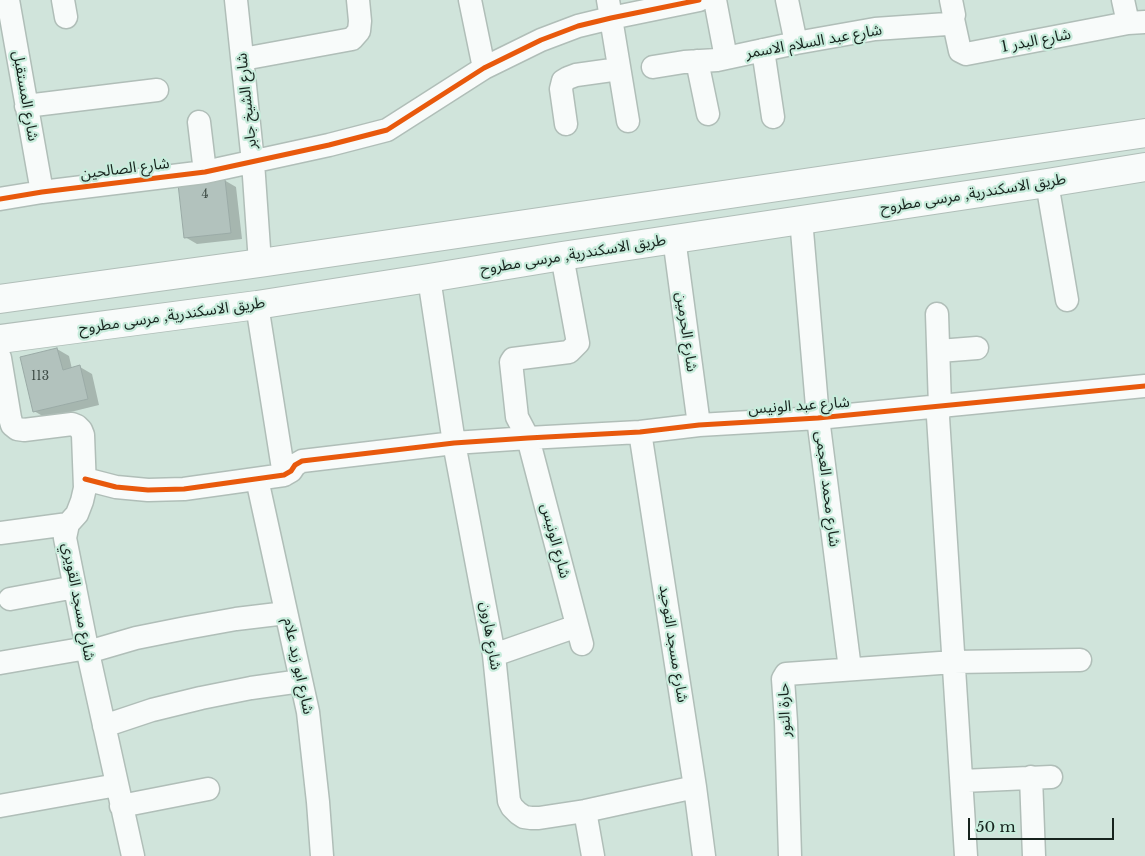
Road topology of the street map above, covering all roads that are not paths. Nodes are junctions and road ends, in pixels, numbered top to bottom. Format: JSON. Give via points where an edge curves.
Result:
{"nodes":[{"id":1,"x":8,"y":0,"type":"edge"},
{"id":2,"x":236,"y":0,"type":"edge"},
{"id":3,"x":358,"y":0,"type":"edge"},
{"id":4,"x":470,"y":0,"type":"edge"},
{"id":5,"x":699,"y":0,"type":"edge"},
{"id":6,"x":715,"y":0,"type":"edge"},
{"id":7,"x":787,"y":0,"type":"edge"},
{"id":8,"x":1124,"y":0,"type":"edge"},
{"id":9,"x":609,"y":9,"type":"edge"},
{"id":10,"x":952,"y":9,"type":"edge"},
{"id":11,"x":1136,"y":22,"type":"edge"},
{"id":12,"x":796,"y":43,"type":"junction"},
{"id":13,"x":8,"y":49,"type":"edge"},
{"id":14,"x":763,"y":50,"type":"junction"},
{"id":15,"x":726,"y":58,"type":"junction"},
{"id":16,"x":243,"y":59,"type":"junction"},
{"id":17,"x":697,"y":61,"type":"junction"},
{"id":18,"x":654,"y":67,"type":"dead end"},
{"id":19,"x":484,"y":68,"type":"junction"},
{"id":20,"x":619,"y":69,"type":"junction"},
{"id":21,"x":157,"y":90,"type":"dead end"},
{"id":22,"x":26,"y":106,"type":"junction"},
{"id":23,"x":708,"y":114,"type":"dead end"},
{"id":24,"x":774,"y":117,"type":"dead end"},
{"id":25,"x":628,"y":121,"type":"dead end"},
{"id":26,"x":198,"y":122,"type":"dead end"},
{"id":27,"x":566,"y":124,"type":"dead end"},
{"id":28,"x":1145,"y":133,"type":"edge"},
{"id":29,"x":253,"y":162,"type":"junction"},
{"id":30,"x":1145,"y":167,"type":"edge"},
{"id":31,"x":205,"y":172,"type":"junction"},
{"id":32,"x":1047,"y":183,"type":"junction"},
{"id":33,"x":42,"y":192,"type":"junction"},
{"id":34,"x":0,"y":199,"type":"edge"},
{"id":35,"x":802,"y":219,"type":"junction"},
{"id":36,"x":674,"y":238,"type":"junction"},
{"id":37,"x":562,"y":256,"type":"junction"},
{"id":38,"x":260,"y":263,"type":"junction"},
{"id":39,"x":429,"y":278,"type":"junction"},
{"id":40,"x":0,"y":299,"type":"edge"},
{"id":41,"x":1067,"y":300,"type":"dead end"},
{"id":42,"x":257,"y":305,"type":"junction"},
{"id":43,"x":937,"y":314,"type":"dead end"},
{"id":44,"x":0,"y":339,"type":"edge"},
{"id":45,"x":977,"y":348,"type":"dead end"},
{"id":46,"x":939,"y":351,"type":"junction"},
{"id":47,"x":0,"y":358,"type":"edge"},
{"id":48,"x":1145,"y":386,"type":"edge"},
{"id":49,"x":940,"y":407,"type":"junction"},
{"id":50,"x":818,"y":418,"type":"junction"},
{"id":51,"x":699,"y":426,"type":"junction"},
{"id":52,"x":640,"y":432,"type":"junction"},
{"id":53,"x":528,"y":438,"type":"junction"},
{"id":54,"x":454,"y":443,"type":"junction"},
{"id":55,"x":284,"y":475,"type":"junction"},
{"id":56,"x":85,"y":479,"type":"junction"},
{"id":57,"x":257,"y":479,"type":"junction"},
{"id":58,"x":68,"y":524,"type":"junction"},
{"id":59,"x":0,"y":533,"type":"edge"},
{"id":60,"x":75,"y":587,"type":"junction"},
{"id":61,"x":10,"y":599,"type":"dead end"},
{"id":62,"x":286,"y":613,"type":"junction"},
{"id":63,"x":87,"y":650,"type":"junction"},
{"id":64,"x":494,"y":655,"type":"junction"},
{"id":65,"x":1080,"y":660,"type":"dead end"},
{"id":66,"x":954,"y":662,"type":"junction"},
{"id":67,"x":0,"y":663,"type":"edge"},
{"id":68,"x":850,"y":669,"type":"junction"},
{"id":69,"x":301,"y":681,"type":"junction"},
{"id":70,"x":104,"y":726,"type":"junction"},
{"id":71,"x":962,"y":781,"type":"junction"},
{"id":72,"x":695,"y":787,"type":"junction"},
{"id":73,"x":208,"y":789,"type":"dead end"},
{"id":74,"x":119,"y":796,"type":"junction"},
{"id":75,"x":0,"y":806,"type":"edge"},
{"id":76,"x":585,"y":811,"type":"junction"},
{"id":77,"x":133,"y":856,"type":"edge"},
{"id":78,"x":322,"y":856,"type":"edge"},
{"id":79,"x":593,"y":856,"type":"edge"},
{"id":80,"x":704,"y":856,"type":"edge"},
{"id":81,"x":790,"y":856,"type":"edge"},
{"id":82,"x":966,"y":856,"type":"edge"},
{"id":83,"x":1034,"y":856,"type":"edge"}],
"edges":[{"from":1,"to":13,"type":"street","name":"شارع المستقبل"},
{"from":2,"to":16,"type":"street","name":"شارع الشيخ جابر"},
{"from":3,"to":16,"type":"street","via":[[359,31],[352,39]]},
{"from":4,"to":19,"type":"street"},
{"from":5,"to":9,"type":"street","name":"شارع الصالحين"},
{"from":6,"to":15,"type":"street"},
{"from":7,"to":12,"type":"street"},
{"from":8,"to":11,"type":"street"},
{"from":9,"to":19,"type":"street","name":"شارع الصالحين"},
{"from":9,"to":20,"type":"street"},
{"from":10,"to":11,"type":"street","name":"شارع البدر 1","via":[[960,51],[966,54]]},
{"from":10,"to":12,"type":"street","name":"شارع عبد السلام الاسمر","via":[[947,24],[875,29]]},
{"from":12,"to":14,"type":"street","name":"شارع عبد السلام الاسمر"},
{"from":13,"to":22,"type":"street","name":"شارع المستقبل"},
{"from":14,"to":15,"type":"street","name":"شارع عبد السلام الاسمر"},
{"from":14,"to":24,"type":"street"},
{"from":15,"to":17,"type":"street","name":"شارع عبد السلام الاسمر"},
{"from":16,"to":29,"type":"street","name":"شارع الشيخ جابر"},
{"from":17,"to":18,"type":"street","name":"شارع عبد السلام الاسمر"},
{"from":17,"to":23,"type":"street"},
{"from":19,"to":29,"type":"street","name":"شارع الصالحين","via":[[387,130]]},
{"from":20,"to":25,"type":"street"},
{"from":20,"to":27,"type":"street","via":[[576,75],[563,81]]},
{"from":21,"to":22,"type":"street"},
{"from":22,"to":33,"type":"street","name":"شارع المستقبل"},
{"from":26,"to":31,"type":"street"},
{"from":28,"to":38,"type":"main road"},
{"from":29,"to":31,"type":"street","name":"شارع الصالحين"},
{"from":29,"to":38,"type":"street","name":"شارع الشيخ جابر"},
{"from":30,"to":32,"type":"main road","name":"طريق الاسكندرية, مرسى مطروح"},
{"from":31,"to":33,"type":"street","name":"شارع الصالحين"},
{"from":32,"to":35,"type":"main road","name":"طريق الاسكندرية, مرسى مطروح"},
{"from":32,"to":41,"type":"street"},
{"from":33,"to":34,"type":"street","name":"شارع الصالحين"},
{"from":35,"to":36,"type":"main road","name":"طريق الاسكندرية, مرسى مطروح"},
{"from":35,"to":50,"type":"street","name":"شارع محمد العجمى"},
{"from":36,"to":37,"type":"main road","name":"طريق الاسكندرية, مرسى مطروح"},
{"from":36,"to":51,"type":"street","name":"شارع الحرمين"},
{"from":37,"to":39,"type":"main road","name":"طريق الاسكندرية, مرسى مطروح"},
{"from":37,"to":53,"type":"street","name":"شارع الونيس","via":[[578,343],[569,352],[511,360],[517,417]]},
{"from":38,"to":40,"type":"main road"},
{"from":39,"to":42,"type":"main road","name":"طريق الاسكندرية, مرسى مطروح"},
{"from":39,"to":54,"type":"street","name":"شارع هارون"},
{"from":42,"to":44,"type":"main road","name":"طريق الاسكندرية, مرسى مطروح"},
{"from":42,"to":55,"type":"street"},
{"from":43,"to":46,"type":"street"},
{"from":45,"to":46,"type":"street"},
{"from":46,"to":49,"type":"street"},
{"from":47,"to":56,"type":"street","name":"شارع مسجد القويري","via":[[12,425],[24,430],[77,426],[83,435]]},
{"from":48,"to":49,"type":"street","name":"شارع عبد الونيس"},
{"from":49,"to":50,"type":"street","name":"شارع عبد الونيس"},
{"from":49,"to":66,"type":"street"},
{"from":50,"to":51,"type":"street","name":"شارع عبد الونيس"},
{"from":50,"to":68,"type":"street","name":"شارع محمد العجمى"},
{"from":51,"to":52,"type":"street","name":"شارع عبد الونيس"},
{"from":52,"to":53,"type":"street","name":"شارع عبد الونيس"},
{"from":52,"to":72,"type":"street","name":"شارع مسجد التوحيد"},
{"from":53,"to":54,"type":"street","name":"شارع عبد الونيس"},
{"from":53,"to":64,"type":"street","name":"شارع الونيس","via":[[580,635]]},
{"from":54,"to":55,"type":"street","name":"شارع عبد الونيس","via":[[302,461]]},
{"from":54,"to":64,"type":"street","name":"شارع هارون"},
{"from":55,"to":57,"type":"street"},
{"from":56,"to":57,"type":"street","via":[[116,487],[148,490],[184,489]]},
{"from":56,"to":58,"type":"street","name":"شارع مسجد القويري","via":[[82,502]]},
{"from":57,"to":62,"type":"street","name":"شارع ابو زيد علام"},
{"from":58,"to":59,"type":"street"},
{"from":58,"to":60,"type":"street","name":"شارع مسجد القويري","via":[[65,538]]},
{"from":60,"to":61,"type":"street"},
{"from":60,"to":63,"type":"street","name":"شارع مسجد القويري"},
{"from":62,"to":63,"type":"street","via":[[186,628]]},
{"from":62,"to":69,"type":"street","name":"شارع ابو زيد علام"},
{"from":63,"to":67,"type":"street"},
{"from":63,"to":70,"type":"street","name":"شارع مسجد القويري"},
{"from":64,"to":76,"type":"street","name":"شارع هارون","via":[[512,807],[524,817],[531,818]]},
{"from":65,"to":66,"type":"street","name":"حارة النور"},
{"from":66,"to":68,"type":"street","name":"حارة النور"},
{"from":66,"to":71,"type":"street"},
{"from":68,"to":81,"type":"street","name":"حارة النور","via":[[783,677]]},
{"from":69,"to":70,"type":"street","via":[[201,698]]},
{"from":69,"to":78,"type":"street","name":"شارع ابو زيد علام","via":[[308,712]]},
{"from":70,"to":74,"type":"street","name":"شارع مسجد القويري"},
{"from":71,"to":82,"type":"street"},
{"from":71,"to":83,"type":"street","via":[[1041,777]]},
{"from":72,"to":76,"type":"street","name":"شارع هارون"},
{"from":72,"to":80,"type":"street","name":"شارع مسجد التوحيد"},
{"from":73,"to":74,"type":"street"},
{"from":74,"to":75,"type":"street"},
{"from":74,"to":77,"type":"street","name":"شارع مسجد القويري"},
{"from":76,"to":79,"type":"street"}]}
